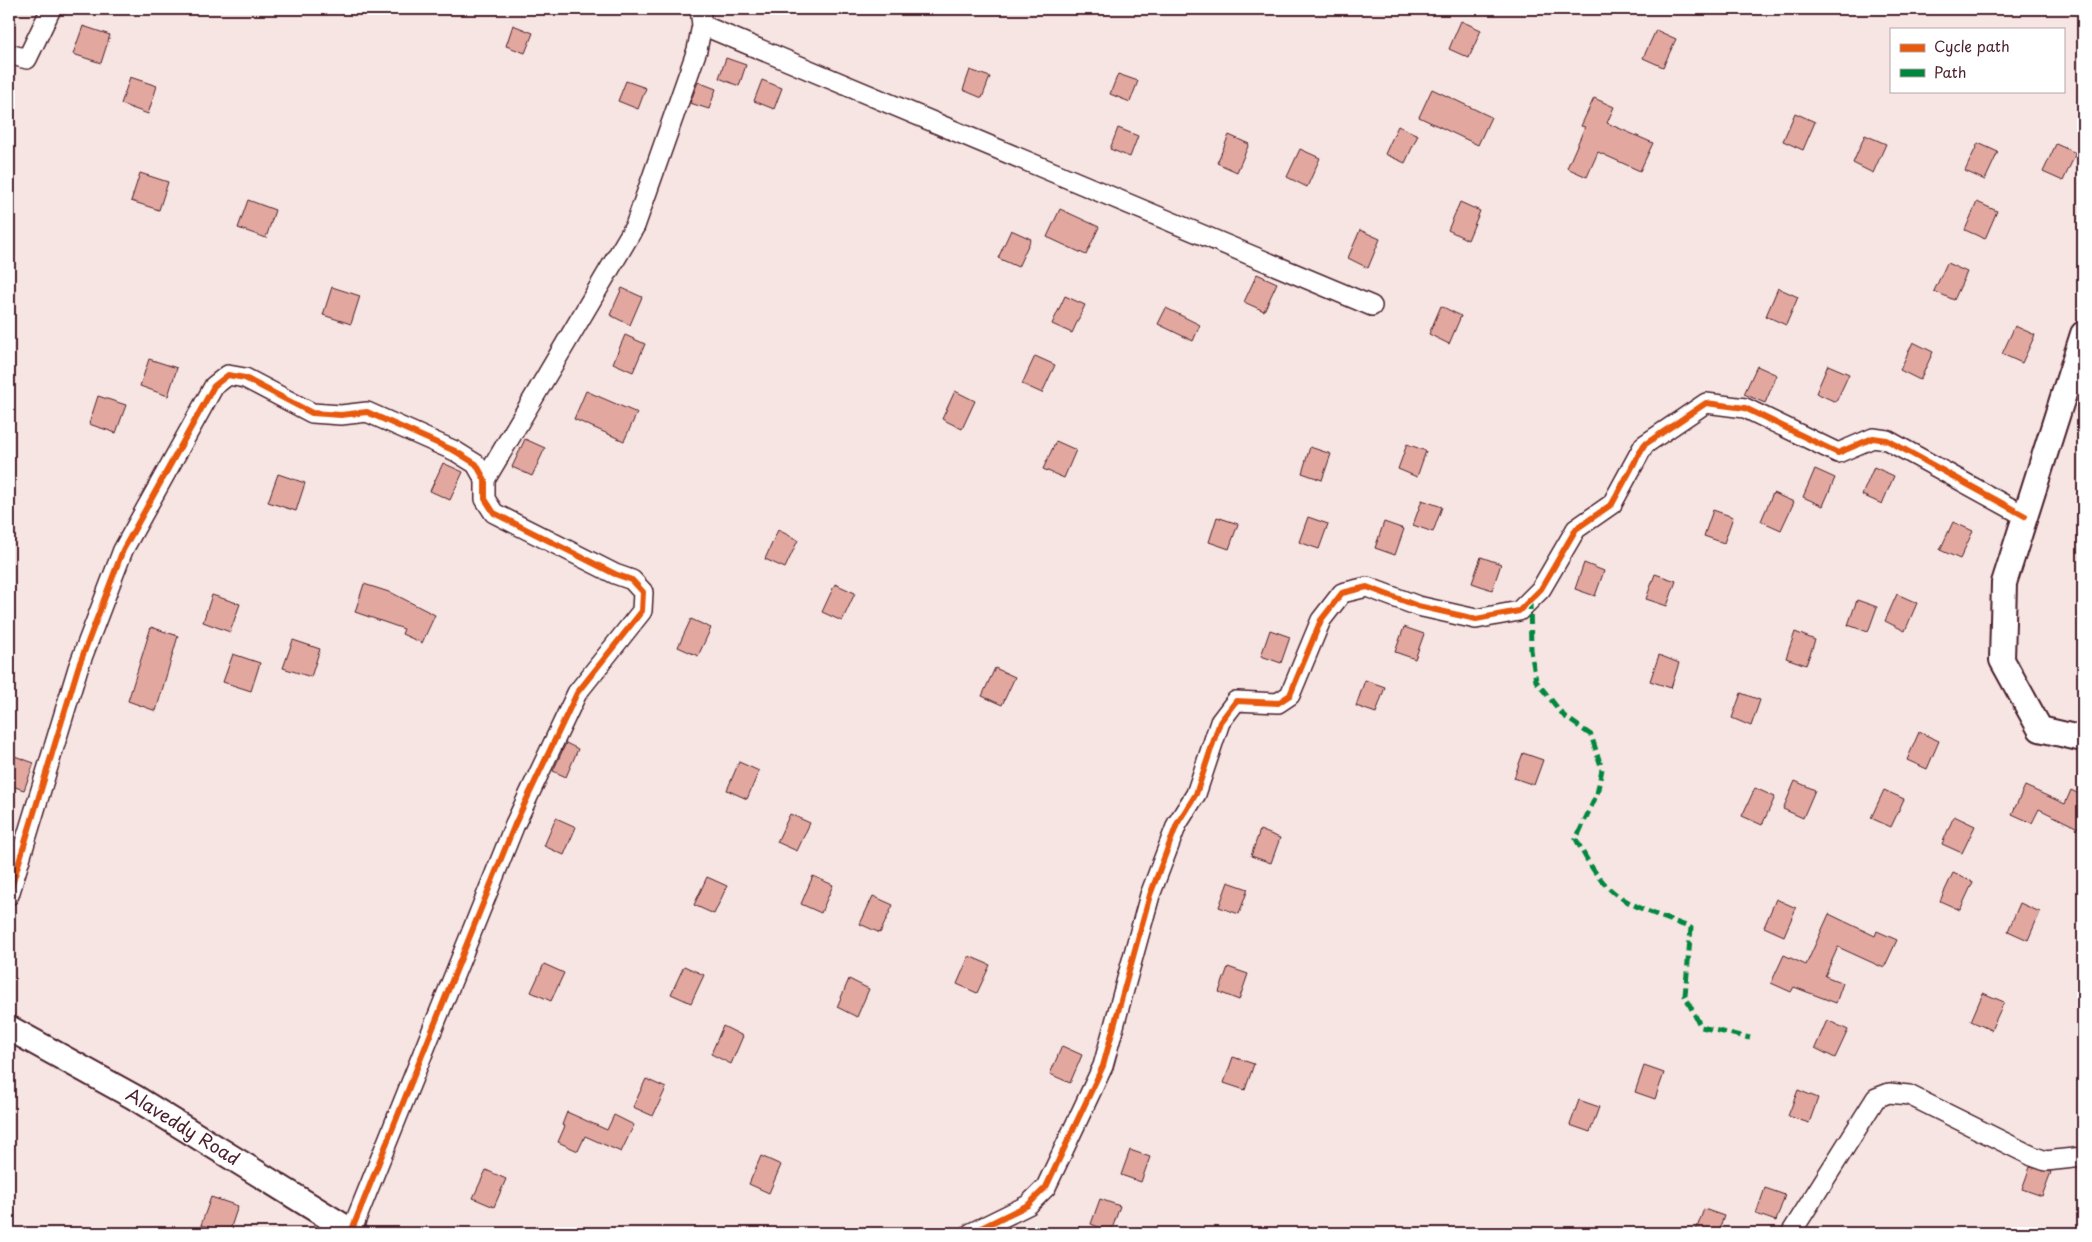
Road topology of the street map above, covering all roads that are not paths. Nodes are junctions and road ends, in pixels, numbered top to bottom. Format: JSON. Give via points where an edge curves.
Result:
{"nodes":[{"id":1,"x":51,"y":9,"type":"edge"},
{"id":2,"x":701,"y":17,"type":"edge"},
{"id":3,"x":9,"y":54,"type":"edge"},
{"id":4,"x":1372,"y":306,"type":"dead end"},
{"id":5,"x":2083,"y":334,"type":"edge"},
{"id":6,"x":485,"y":480,"type":"junction"},
{"id":7,"x":2025,"y":516,"type":"junction"},
{"id":8,"x":2083,"y":739,"type":"edge"},
{"id":9,"x":9,"y":895,"type":"edge"},
{"id":10,"x":9,"y":1028,"type":"edge"},
{"id":11,"x":2083,"y":1157,"type":"edge"},
{"id":12,"x":352,"y":1232,"type":"edge"},
{"id":13,"x":971,"y":1233,"type":"edge"},
{"id":14,"x":1791,"y":1233,"type":"edge"}],
"edges":[{"from":1,"to":3,"type":"street","via":[[26,59]]},
{"from":2,"to":4,"type":"street"},
{"from":2,"to":6,"type":"street","via":[[697,50],[635,226]]},
{"from":5,"to":7,"type":"street"},
{"from":6,"to":9,"type":"street","via":[[476,464],[454,451],[367,412],[341,416],[312,412],[245,378],[228,375],[214,386],[123,550],[78,668]]},
{"from":6,"to":12,"type":"street","via":[[485,499],[494,513],[632,580],[643,592],[642,611],[577,693],[515,824]]},
{"from":7,"to":8,"type":"street","via":[[2004,583],[2002,660],[2040,729]]},
{"from":7,"to":13,"type":"street","via":[[1887,440],[1873,438],[1838,453],[1745,408],[1706,404],[1644,445],[1612,504],[1576,529],[1541,590],[1519,610],[1476,618],[1418,606],[1367,587],[1342,593],[1320,620],[1290,695],[1278,703],[1236,702],[1220,722],[1196,794],[1177,824],[1150,895],[1102,1066],[1046,1187],[1028,1205]]},
{"from":10,"to":12,"type":"street","name":"Alaveddy Road","via":[[134,1098]]},
{"from":11,"to":14,"type":"street","via":[[2046,1161],[1909,1095],[1889,1094],[1876,1098]]}]}
